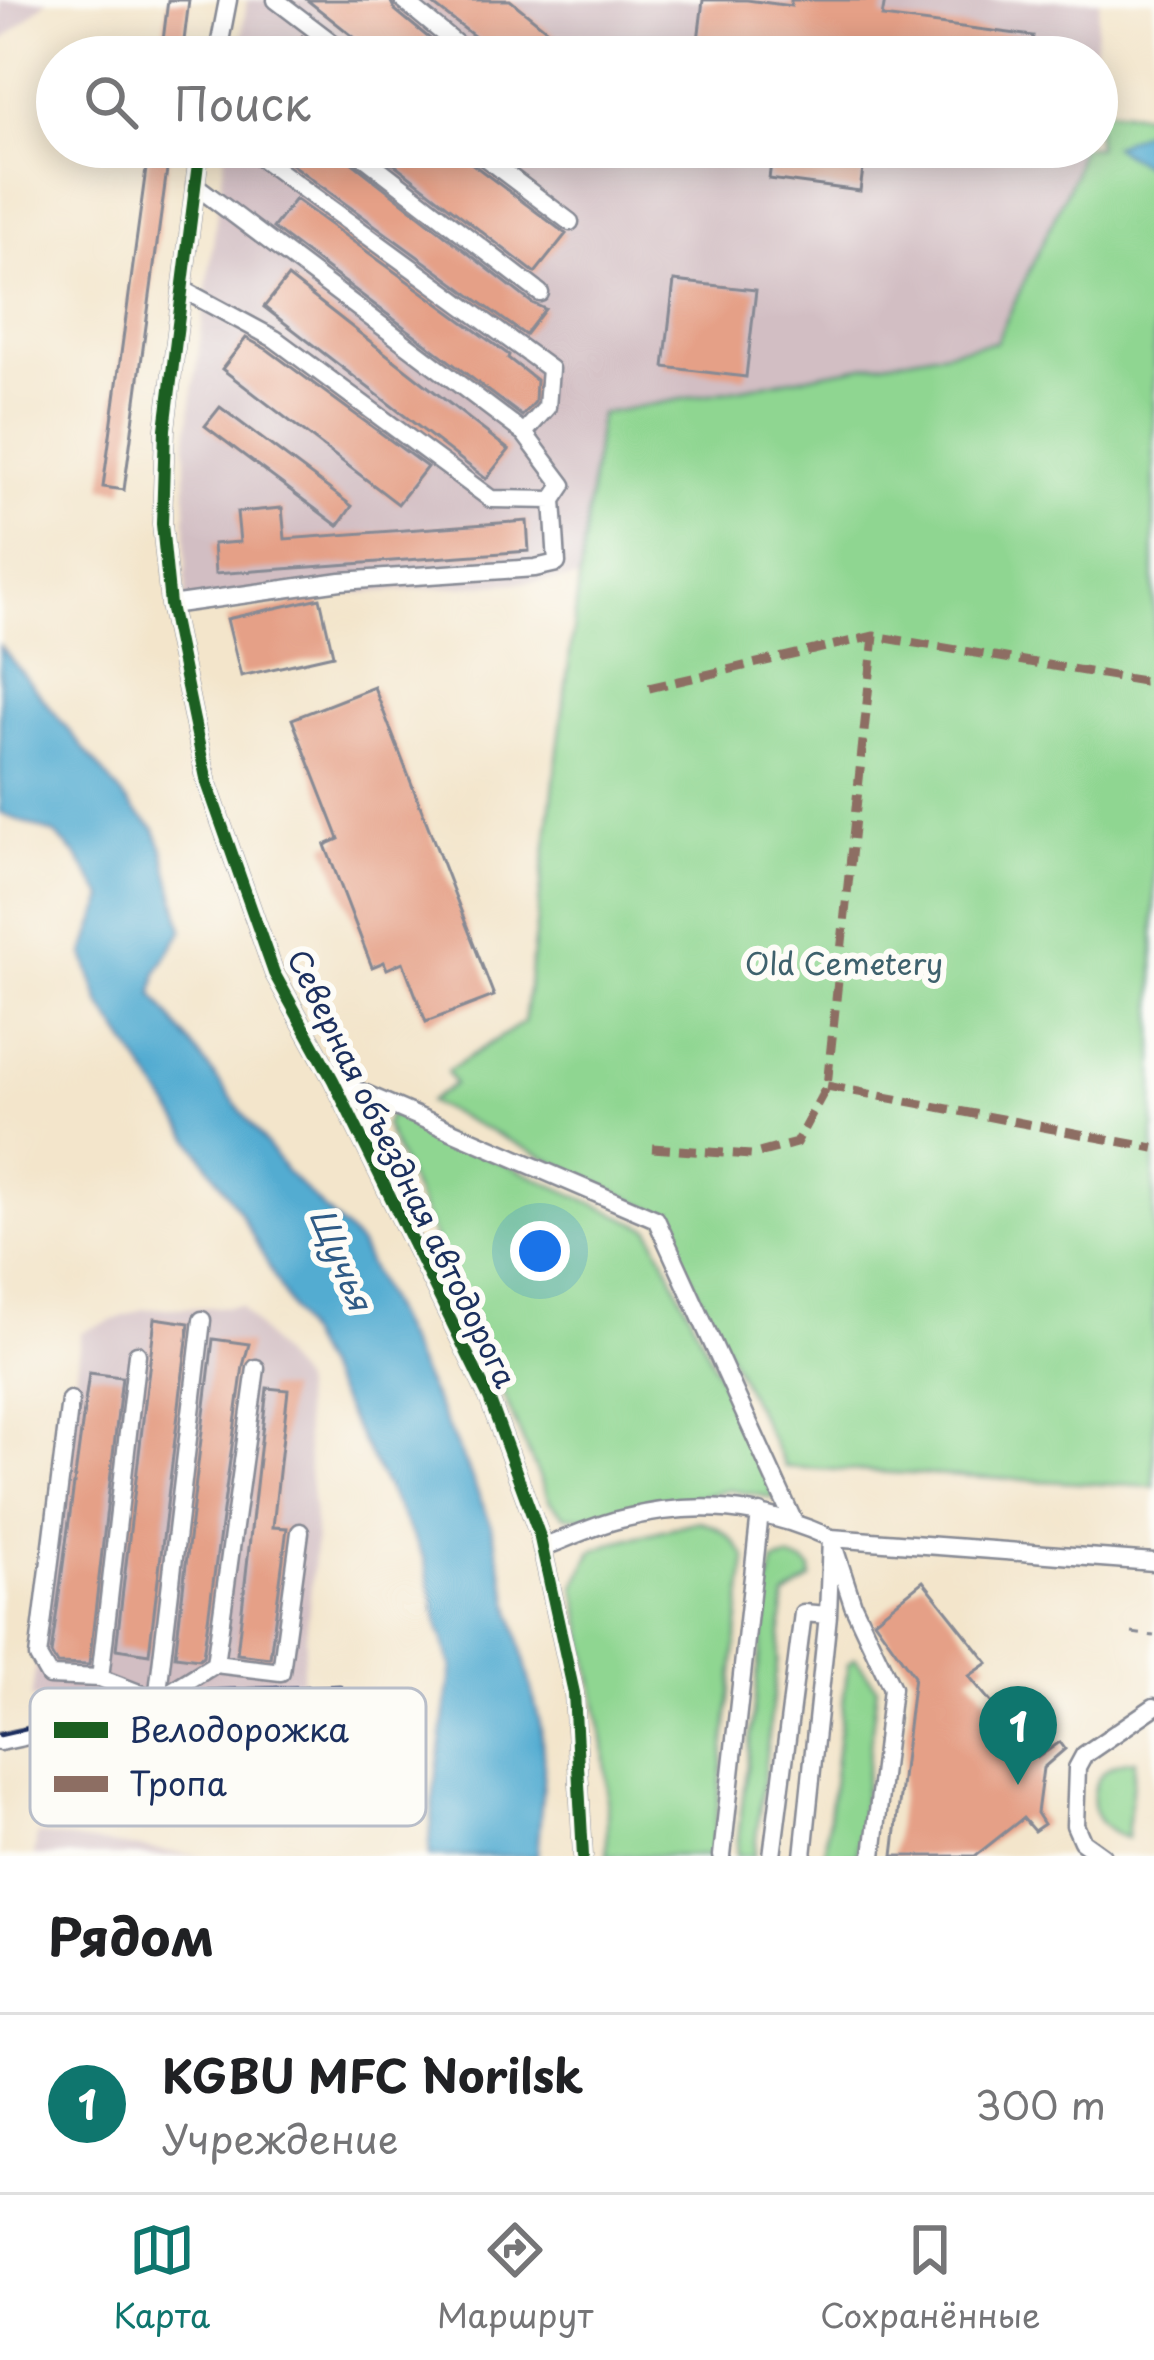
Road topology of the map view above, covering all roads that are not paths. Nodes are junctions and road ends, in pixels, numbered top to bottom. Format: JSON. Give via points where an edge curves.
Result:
{"nodes":[{"id":1,"x":228,"y":0,"type":"edge"},
{"id":2,"x":276,"y":0,"type":"edge"},
{"id":3,"x":403,"y":0,"type":"edge"},
{"id":4,"x":225,"y":36,"type":"edge"},
{"id":5,"x":323,"y":36,"type":"edge"},
{"id":6,"x":447,"y":36,"type":"edge"},
{"id":7,"x":197,"y":168,"type":"edge"},
{"id":8,"x":275,"y":168,"type":"edge"},
{"id":9,"x":378,"y":168,"type":"edge"},
{"id":10,"x":499,"y":168,"type":"edge"},
{"id":11,"x":195,"y":184,"type":"junction"},
{"id":12,"x":570,"y":222,"type":"dead end"},
{"id":13,"x":182,"y":289,"type":"junction"},
{"id":14,"x":540,"y":292,"type":"dead end"},
{"id":15,"x":524,"y":433,"type":"junction"},
{"id":16,"x":553,"y":500,"type":"junction"},
{"id":17,"x":170,"y":605,"type":"junction"},
{"id":18,"x":332,"y":1080,"type":"junction"},
{"id":19,"x":202,"y":1320,"type":"dead end"},
{"id":20,"x":137,"y":1354,"type":"dead end"},
{"id":21,"x":256,"y":1368,"type":"dead end"},
{"id":22,"x":70,"y":1400,"type":"dead end"},
{"id":23,"x":760,"y":1513,"type":"junction"},
{"id":24,"x":793,"y":1520,"type":"junction"},
{"id":25,"x":300,"y":1532,"type":"dead end"},
{"id":26,"x":831,"y":1538,"type":"junction"},
{"id":27,"x":542,"y":1548,"type":"junction"},
{"id":28,"x":1154,"y":1562,"type":"edge"},
{"id":29,"x":829,"y":1615,"type":"junction"},
{"id":30,"x":215,"y":1664,"type":"junction"},
{"id":31,"x":100,"y":1678,"type":"junction"},
{"id":32,"x":126,"y":1688,"type":"edge"},
{"id":33,"x":158,"y":1688,"type":"edge"},
{"id":34,"x":176,"y":1688,"type":"edge"},
{"id":35,"x":1154,"y":1707,"type":"edge"},
{"id":36,"x":30,"y":1736,"type":"edge"},
{"id":37,"x":0,"y":1742,"type":"edge"},
{"id":38,"x":583,"y":1856,"type":"edge"},
{"id":39,"x":722,"y":1856,"type":"edge"},
{"id":40,"x":772,"y":1856,"type":"edge"},
{"id":41,"x":803,"y":1856,"type":"edge"},
{"id":42,"x":873,"y":1856,"type":"edge"},
{"id":43,"x":1103,"y":1856,"type":"edge"}],
"edges":[{"from":1,"to":4,"type":"street"},
{"from":2,"to":5,"type":"street"},
{"from":3,"to":6,"type":"street"},
{"from":7,"to":11,"type":"street","name":"Северная объездная автодорога"},
{"from":8,"to":15,"type":"street","via":[[550,369],[547,407]]},
{"from":9,"to":14,"type":"street"},
{"from":10,"to":12,"type":"street"},
{"from":11,"to":13,"type":"street","name":"Северная объездная автодорога"},
{"from":11,"to":15,"type":"street"},
{"from":13,"to":16,"type":"street","via":[[274,338],[491,499]]},
{"from":13,"to":17,"type":"street","name":"Северная объездная автодорога","via":[[165,428]]},
{"from":15,"to":16,"type":"street","via":[[563,484]]},
{"from":16,"to":17,"type":"street","via":[[557,562]]},
{"from":17,"to":18,"type":"street","name":"Северная объездная автодорога","via":[[207,783],[274,973]]},
{"from":18,"to":24,"type":"street","via":[[656,1219]]},
{"from":18,"to":27,"type":"street","name":"Северная объездная автодорога","via":[[489,1398]]},
{"from":19,"to":33,"type":"street"},
{"from":20,"to":31,"type":"street"},
{"from":21,"to":30,"type":"street"},
{"from":22,"to":31,"type":"street","via":[[38,1657],[49,1676]]},
{"from":23,"to":24,"type":"street"},
{"from":23,"to":27,"type":"street","via":[[711,1506],[621,1519]]},
{"from":23,"to":39,"type":"street"},
{"from":24,"to":26,"type":"street"},
{"from":25,"to":30,"type":"street","via":[[281,1672]]},
{"from":26,"to":28,"type":"street"},
{"from":26,"to":29,"type":"street"},
{"from":26,"to":42,"type":"street","via":[[892,1688]]},
{"from":27,"to":38,"type":"street","name":"Северная объездная автодорога","via":[[574,1693]]},
{"from":29,"to":40,"type":"street","via":[[802,1613]]},
{"from":29,"to":41,"type":"street"},
{"from":30,"to":34,"type":"street"},
{"from":31,"to":32,"type":"street"},
{"from":35,"to":43,"type":"street","via":[[1077,1768],[1075,1826]]},
{"from":36,"to":37,"type":"street"}]}
